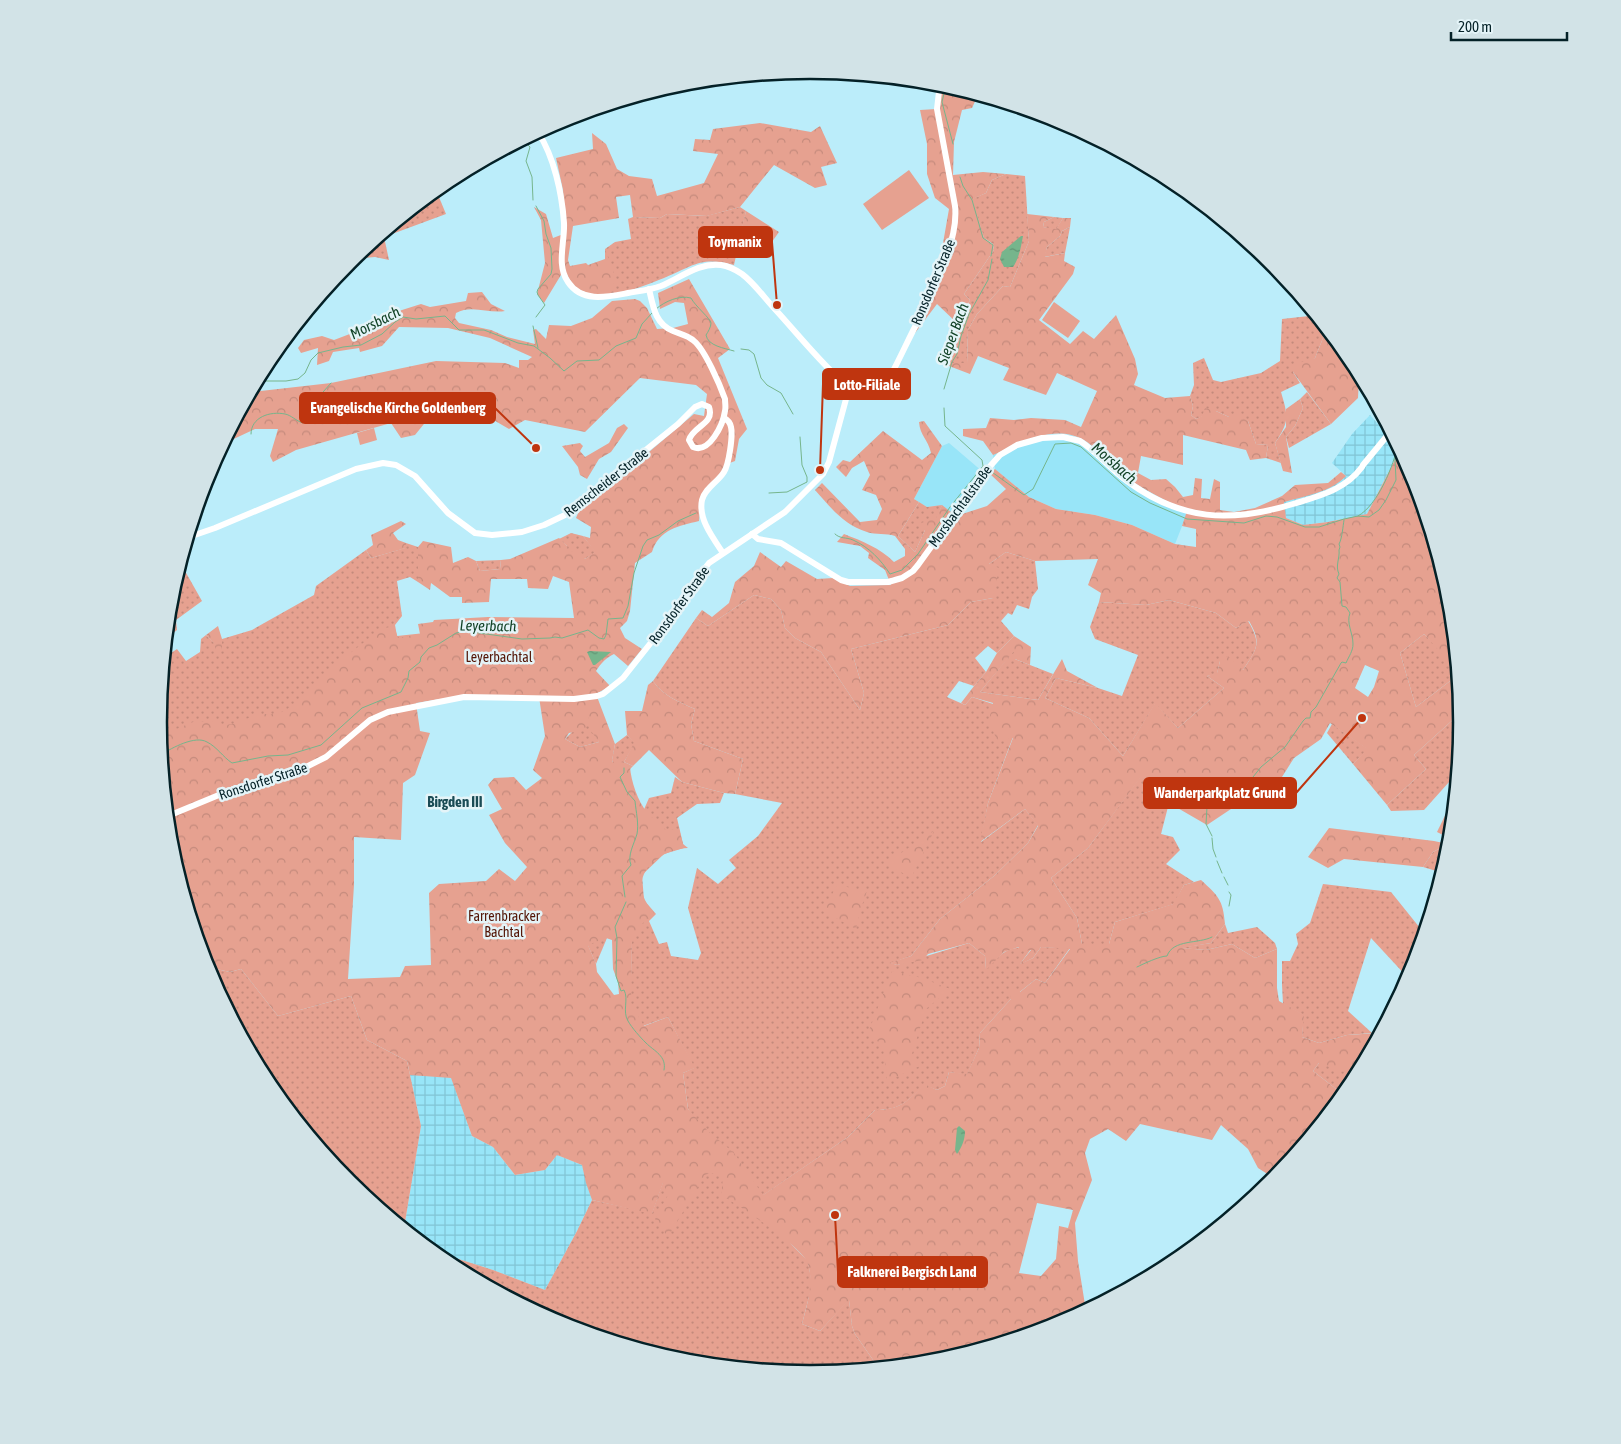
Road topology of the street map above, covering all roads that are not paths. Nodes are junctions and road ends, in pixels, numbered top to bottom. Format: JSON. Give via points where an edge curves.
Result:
{"nodes":[{"id":1,"x":939,"y":92,"type":"edge"},
{"id":2,"x":541,"y":138,"type":"edge"},
{"id":3,"x":649,"y":289,"type":"junction"},
{"id":4,"x":849,"y":388,"type":"junction"},
{"id":5,"x":724,"y":418,"type":"junction"},
{"id":6,"x":1387,"y":436,"type":"edge"},
{"id":7,"x":752,"y":534,"type":"junction"},
{"id":8,"x":195,"y":535,"type":"edge"},
{"id":9,"x":723,"y":552,"type":"junction"},
{"id":10,"x":174,"y":813,"type":"edge"}],
"edges":[{"from":1,"to":4,"type":"main road","name":"Ronsdorfer Straße","via":[[937,109],[955,206],[954,232],[935,284],[892,373],[873,385]]},
{"from":2,"to":3,"type":"main road","via":[[559,190],[564,224],[562,268],[568,283],[578,292],[597,298]]},
{"from":3,"to":4,"type":"main road","via":[[705,266],[720,265],[736,270]]},
{"from":3,"to":5,"type":"main road","via":[[655,311],[665,327],[689,337],[700,348],[725,399]]},
{"from":4,"to":7,"type":"main road","name":"Ronsdorfer Straße","via":[[823,474],[792,507]]},
{"from":5,"to":8,"type":"main road","name":"Remscheider Straße","via":[[707,445],[696,448],[689,443],[690,436],[708,420],[711,413],[707,405],[697,406],[576,507],[552,522],[522,532],[487,535],[472,532],[448,513],[415,476],[396,465],[383,463],[356,470]]},
{"from":5,"to":9,"type":"main road","via":[[732,428],[728,464],[706,493],[702,504],[707,528]]},
{"from":6,"to":7,"type":"main road","name":"Morsbachtalstraße","via":[[1349,482],[1328,493],[1274,509],[1222,517],[1183,511],[1156,499],[1119,475],[1085,444],[1071,438],[1050,437],[1025,442],[995,459],[918,565],[897,580],[877,583],[844,581],[780,543],[758,539]]},
{"from":7,"to":9,"type":"main road","name":"Ronsdorfer Straße"},
{"from":9,"to":10,"type":"main road","name":"Ronsdorfer Straße","via":[[706,566],[623,678],[603,694],[574,699],[464,697],[399,709],[370,720],[326,756],[306,767],[231,790]]}]}
